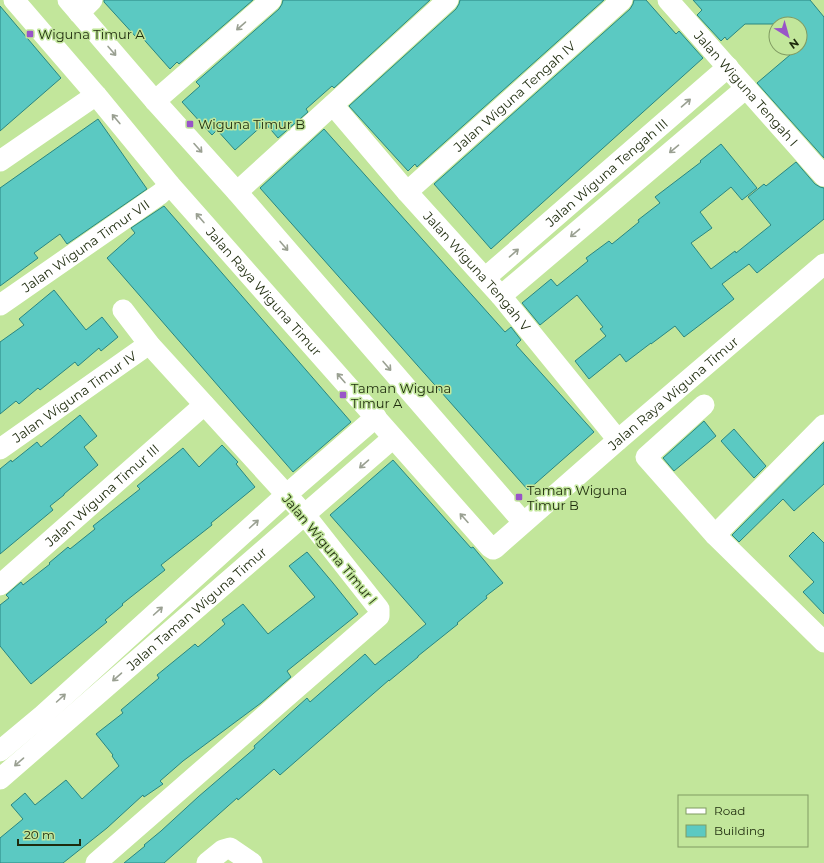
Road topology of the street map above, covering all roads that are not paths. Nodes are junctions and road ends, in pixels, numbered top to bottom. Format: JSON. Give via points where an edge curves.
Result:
{"nodes":[{"id":1,"x":14,"y":0,"type":"edge"},
{"id":2,"x":271,"y":0,"type":"edge"},
{"id":3,"x":448,"y":0,"type":"edge"},
{"id":4,"x":622,"y":0,"type":"edge"},
{"id":5,"x":668,"y":0,"type":"edge"},
{"id":6,"x":80,"y":4,"type":"edge"},
{"id":7,"x":728,"y":67,"type":"junction"},
{"id":8,"x":746,"y":88,"type":"junction"},
{"id":9,"x":96,"y":95,"type":"junction"},
{"id":10,"x":155,"y":101,"type":"junction"},
{"id":11,"x":333,"y":106,"type":"junction"},
{"id":12,"x":0,"y":161,"type":"edge"},
{"id":13,"x":824,"y":176,"type":"edge"},
{"id":14,"x":170,"y":185,"type":"junction"},
{"id":15,"x":237,"y":192,"type":"junction"},
{"id":16,"x":407,"y":192,"type":"junction"},
{"id":17,"x":824,"y":264,"type":"edge"},
{"id":18,"x":485,"y":278,"type":"junction"},
{"id":19,"x":501,"y":296,"type":"junction"},
{"id":20,"x":0,"y":304,"type":"edge"},
{"id":21,"x":123,"y":310,"type":"dead end"},
{"id":22,"x":149,"y":344,"type":"junction"},
{"id":23,"x":204,"y":405,"type":"junction"},
{"id":24,"x":704,"y":405,"type":"dead end"},
{"id":25,"x":376,"y":418,"type":"junction"},
{"id":26,"x":821,"y":433,"type":"edge"},
{"id":27,"x":394,"y":438,"type":"junction"},
{"id":28,"x":618,"y":440,"type":"junction"},
{"id":29,"x":0,"y":449,"type":"edge"},
{"id":30,"x":286,"y":495,"type":"junction"},
{"id":31,"x":305,"y":515,"type":"junction"},
{"id":32,"x":523,"y":522,"type":"junction"},
{"id":33,"x":715,"y":535,"type":"junction"},
{"id":34,"x":0,"y":585,"type":"edge"},
{"id":35,"x":824,"y":642,"type":"edge"},
{"id":36,"x":43,"y":714,"type":"junction"},
{"id":37,"x":56,"y":730,"type":"junction"},
{"id":38,"x":0,"y":751,"type":"edge"},
{"id":39,"x":0,"y":779,"type":"edge"},
{"id":40,"x":96,"y":863,"type":"edge"},
{"id":41,"x":207,"y":863,"type":"edge"},
{"id":42,"x":252,"y":863,"type":"edge"}],
"edges":[{"from":1,"to":9,"type":"street","name":"Jalan Raya Wiguna Timur"},
{"from":2,"to":10,"type":"street","one_way":true},
{"from":3,"to":11,"type":"street"},
{"from":4,"to":16,"type":"street","name":"Jalan Wiguna Tengah IV"},
{"from":5,"to":7,"type":"street","name":"Jalan Wiguna Tengah I"},
{"from":6,"to":10,"type":"street","one_way":true},
{"from":7,"to":8,"type":"street","name":"Jalan Wiguna Tengah I"},
{"from":18,"to":7,"type":"street","name":"Jalan Wiguna Tengah III","one_way":true},
{"from":8,"to":13,"type":"street","name":"Jalan Wiguna Tengah I"},
{"from":8,"to":19,"type":"street","name":"Jalan Wiguna Tengah III","one_way":true},
{"from":9,"to":12,"type":"street"},
{"from":14,"to":9,"type":"street","name":"Jalan Raya Wiguna Timur","one_way":true},
{"from":10,"to":15,"type":"street","one_way":true},
{"from":11,"to":15,"type":"street"},
{"from":11,"to":16,"type":"street","name":"Jalan Wiguna Tengah V"},
{"from":14,"to":20,"type":"street","name":"Jalan Wiguna Timur VII"},
{"from":25,"to":14,"type":"street","name":"Jalan Raya Wiguna Timur","one_way":true},
{"from":15,"to":32,"type":"street","one_way":true},
{"from":16,"to":18,"type":"street","name":"Jalan Wiguna Tengah V"},
{"from":17,"to":28,"type":"street","name":"Jalan Raya Wiguna Timur"},
{"from":18,"to":19,"type":"street","name":"Jalan Wiguna Tengah V"},
{"from":19,"to":28,"type":"street","name":"Jalan Wiguna Tengah V"},
{"from":21,"to":22,"type":"street","name":"Jalan Wiguna Timur I"},
{"from":22,"to":23,"type":"street","name":"Jalan Wiguna Timur I"},
{"from":22,"to":29,"type":"street","name":"Jalan Wiguna Timur IV"},
{"from":23,"to":30,"type":"street","name":"Jalan Wiguna Timur I"},
{"from":23,"to":34,"type":"street","name":"Jalan Wiguna Timur III"},
{"from":24,"to":33,"type":"street","via":[[646,457]]},
{"from":25,"to":27,"type":"street","name":"Jalan Raya Wiguna Timur"},
{"from":25,"to":30,"type":"street","name":"Jalan Taman Wiguna Timur"},
{"from":26,"to":33,"type":"street"},
{"from":27,"to":31,"type":"street","name":"Jalan Taman Wiguna Timur","one_way":true},
{"from":32,"to":27,"type":"street","name":"Jalan Raya Wiguna Timur","one_way":true,"via":[[495,548],[490,547]]},
{"from":28,"to":32,"type":"street","name":"Jalan Raya Wiguna Timur"},
{"from":30,"to":31,"type":"street","name":"Jalan Wiguna Timur I"},
{"from":36,"to":30,"type":"street","name":"Jalan Taman Wiguna Timur","one_way":true},
{"from":31,"to":37,"type":"street","name":"Jalan Taman Wiguna Timur","one_way":true},
{"from":31,"to":40,"type":"street","name":"Jalan Wiguna Timur I","via":[[379,609],[379,616]]},
{"from":33,"to":35,"type":"street"},
{"from":36,"to":37,"type":"street"},
{"from":36,"to":38,"type":"street","name":"Jalan Taman Wiguna Timur"},
{"from":37,"to":39,"type":"street","name":"Jalan Taman Wiguna Timur","one_way":true},
{"from":41,"to":42,"type":"street","via":[[223,850],[230,848]]}]}
